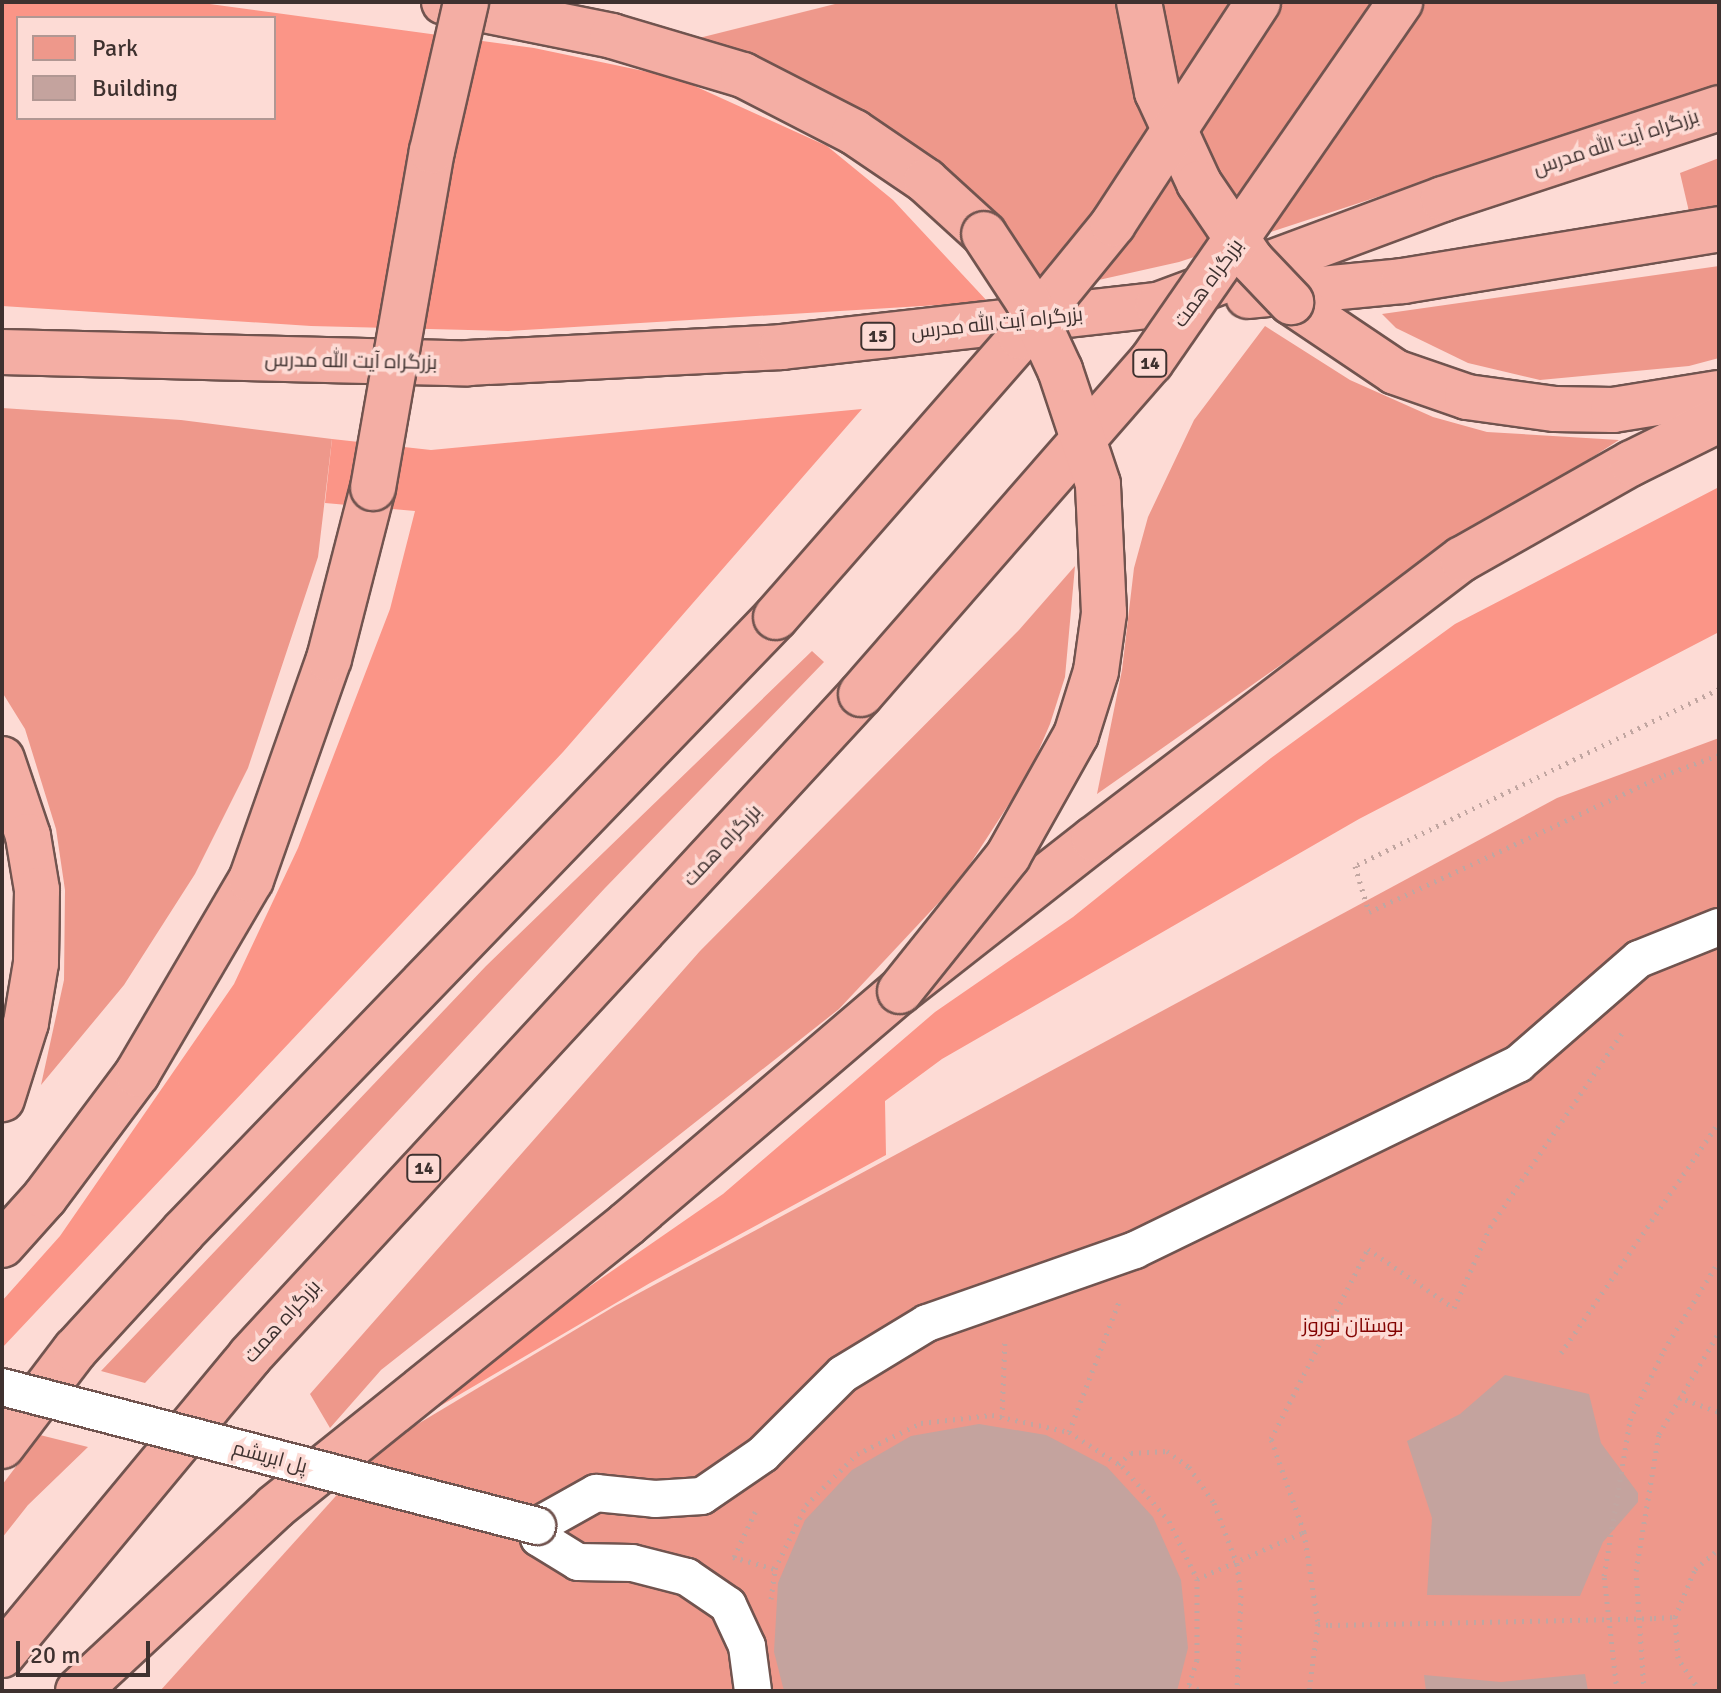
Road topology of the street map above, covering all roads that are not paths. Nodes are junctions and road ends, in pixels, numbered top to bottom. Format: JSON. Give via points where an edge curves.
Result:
{"nodes":[{"id":1,"x":444,"y":2,"type":"edge"},
{"id":2,"x":466,"y":2,"type":"edge"},
{"id":3,"x":1139,"y":2,"type":"edge"},
{"id":4,"x":1258,"y":2,"type":"edge"},
{"id":5,"x":1400,"y":2,"type":"edge"},
{"id":6,"x":1719,"y":108,"type":"edge"},
{"id":7,"x":1719,"y":229,"type":"edge"},
{"id":8,"x":1158,"y":305,"type":"junction"},
{"id":9,"x":2,"y":352,"type":"edge"},
{"id":10,"x":1719,"y":393,"type":"edge"},
{"id":11,"x":1719,"y":420,"type":"edge"},
{"id":12,"x":2,"y":759,"type":"edge"},
{"id":13,"x":1719,"y":927,"type":"edge"},
{"id":14,"x":900,"y":991,"type":"junction"},
{"id":15,"x":2,"y":1099,"type":"edge"},
{"id":16,"x":2,"y":1245,"type":"edge"},
{"id":17,"x":2,"y":1387,"type":"edge"},
{"id":18,"x":2,"y":1446,"type":"edge"},
{"id":19,"x":537,"y":1526,"type":"junction"},
{"id":20,"x":2,"y":1655,"type":"edge"},
{"id":21,"x":78,"y":1691,"type":"edge"},
{"id":22,"x":753,"y":1691,"type":"edge"}],
"edges":[{"from":1,"to":14,"type":"highway","bridge":true,"via":[[642,43],[743,75],[854,132],[926,181],[984,234],[1028,301],[1060,370],[1098,484],[1104,613],[1096,671],[1076,735],[1008,856]]},
{"from":2,"to":16,"type":"highway","bridge":true,"via":[[432,151],[373,488],[329,659],[251,880],[137,1074],[45,1197]]},
{"from":3,"to":10,"type":"highway","bridge":true,"via":[[1157,92],[1199,183],[1252,261],[1291,302],[1395,372],[1467,397],[1555,409],[1613,410]]},
{"from":4,"to":18,"type":"highway","bridge":true,"via":[[1113,224],[1021,337],[776,617],[183,1232],[75,1350]]},
{"from":5,"to":20,"type":"highway","name":"بزرگراه همت","number":"14","bridge":true,"via":[[1151,362],[861,694],[250,1356]]},
{"from":6,"to":8,"type":"highway","name":"بزرگراه آیت الله مدرس","number":"15","via":[[1443,199]]},
{"from":7,"to":8,"type":"highway","via":[[1403,281]]},
{"from":8,"to":9,"type":"highway","name":"بزرگراه آیت الله مدرس","number":"15","via":[[782,347],[468,363]]},
{"from":11,"to":14,"type":"highway","via":[[1462,559]]},
{"from":12,"to":15,"type":"highway","via":[[28,836],[37,890],[36,963],[26,1023]]},
{"from":13,"to":19,"type":"street","via":[[1639,959],[1518,1064],[1135,1250],[927,1323],[843,1374],[763,1454],[702,1496],[655,1499],[596,1493]]},
{"from":14,"to":21,"type":"highway","via":[[627,1224],[275,1507]]},
{"from":17,"to":19,"type":"street","name":"پل ابریشم","bridge":true},
{"from":19,"to":22,"type":"street","via":[[539,1538],[578,1562],[632,1563],[687,1577],[728,1605],[747,1646]]}]}
